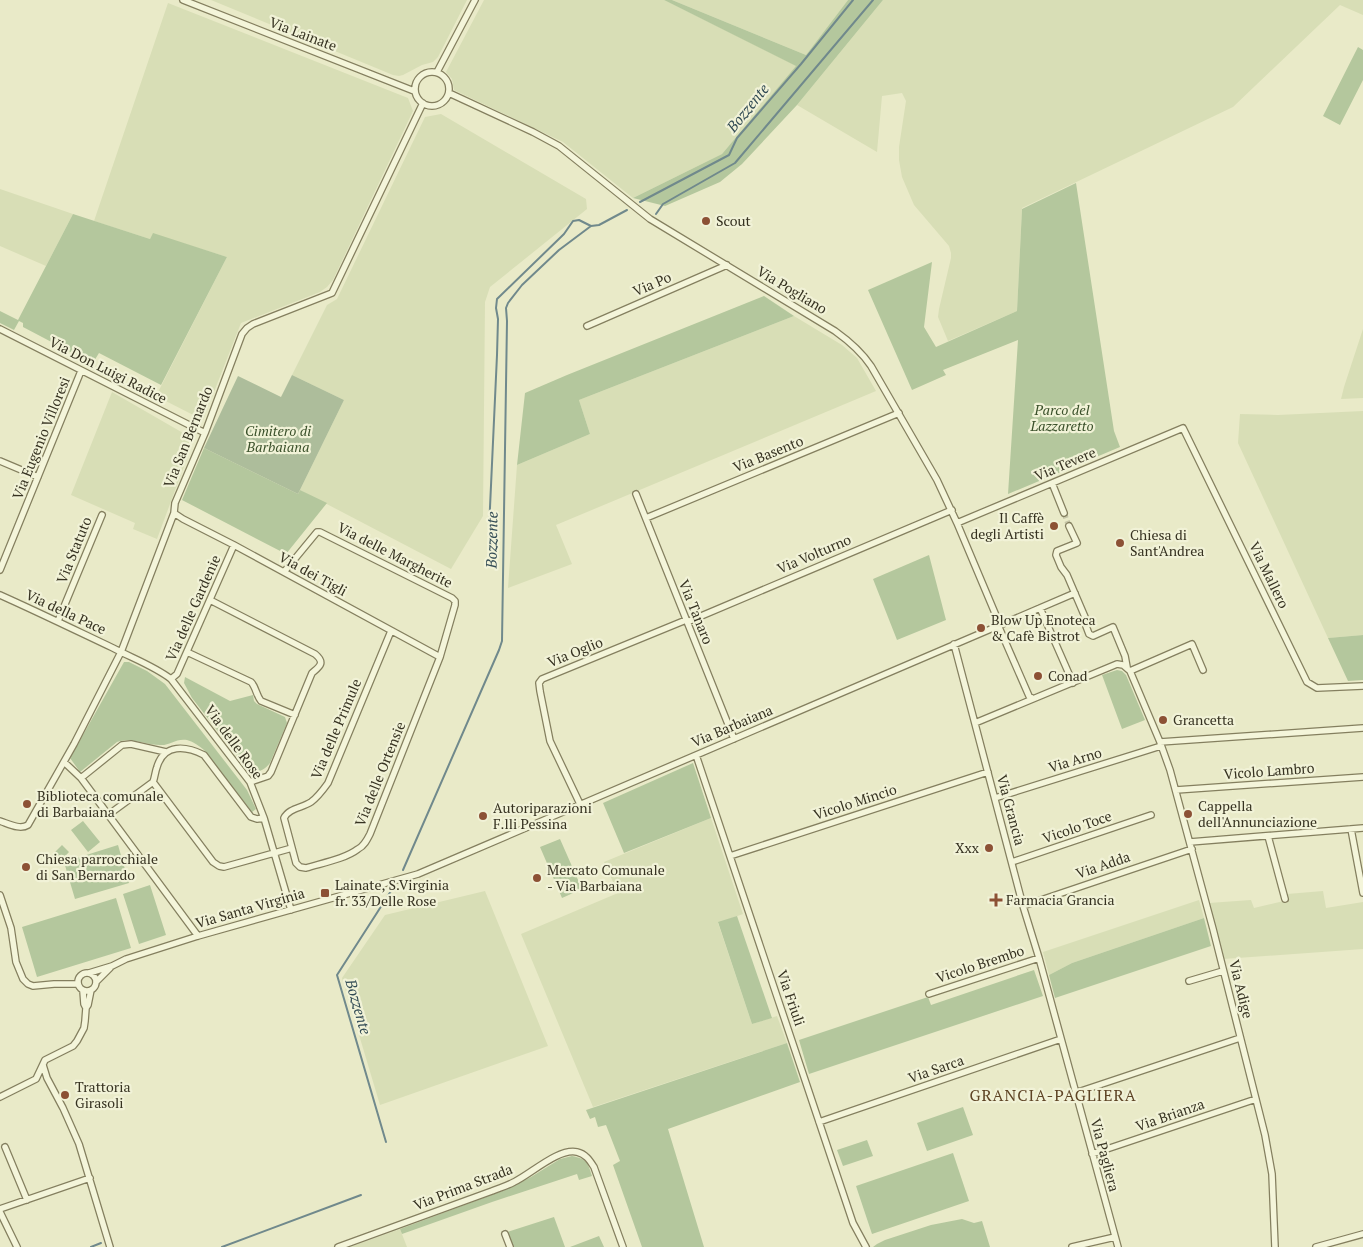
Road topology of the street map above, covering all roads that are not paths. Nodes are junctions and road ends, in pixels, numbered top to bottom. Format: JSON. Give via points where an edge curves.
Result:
{"nodes":[{"id":1,"x":183,"y":0,"type":"edge"},
{"id":2,"x":475,"y":0,"type":"edge"},
{"id":3,"x":437,"y":72,"type":"junction"},
{"id":4,"x":414,"y":91,"type":"junction"},
{"id":5,"x":449,"y":93,"type":"junction"},
{"id":6,"x":423,"y":104,"type":"junction"},
{"id":7,"x":727,"y":265,"type":"junction"},
{"id":8,"x":587,"y":326,"type":"dead end"},
{"id":9,"x":0,"y":329,"type":"edge"},
{"id":10,"x":81,"y":371,"type":"junction"},
{"id":11,"x":899,"y":413,"type":"junction"},
{"id":12,"x":1183,"y":428,"type":"joint"},
{"id":13,"x":205,"y":433,"type":"junction"},
{"id":14,"x":0,"y":461,"type":"edge"},
{"id":15,"x":38,"y":477,"type":"junction"},
{"id":16,"x":1052,"y":483,"type":"junction"},
{"id":17,"x":636,"y":494,"type":"dead end"},
{"id":18,"x":952,"y":510,"type":"junction"},
{"id":19,"x":174,"y":513,"type":"junction"},
{"id":20,"x":1064,"y":513,"type":"tunnel mouth"},
{"id":21,"x":102,"y":515,"type":"dead end"},
{"id":22,"x":646,"y":518,"type":"junction"},
{"id":23,"x":957,"y":524,"type":"junction"},
{"id":24,"x":1069,"y":526,"type":"tunnel mouth"},
{"id":25,"x":234,"y":545,"type":"junction"},
{"id":26,"x":0,"y":570,"type":"edge"},
{"id":27,"x":284,"y":572,"type":"junction"},
{"id":28,"x":1075,"y":593,"type":"junction"},
{"id":29,"x":0,"y":595,"type":"edge"},
{"id":30,"x":210,"y":600,"type":"junction"},
{"id":31,"x":1040,"y":608,"type":"junction"},
{"id":32,"x":58,"y":621,"type":"junction"},
{"id":33,"x":686,"y":621,"type":"junction"},
{"id":34,"x":999,"y":625,"type":"junction"},
{"id":35,"x":391,"y":631,"type":"junction"},
{"id":36,"x":954,"y":644,"type":"junction"},
{"id":37,"x":121,"y":652,"type":"junction"},
{"id":38,"x":187,"y":652,"type":"junction"},
{"id":39,"x":440,"y":657,"type":"junction"},
{"id":40,"x":1128,"y":669,"type":"junction"},
{"id":41,"x":1203,"y":670,"type":"dead end"},
{"id":42,"x":171,"y":679,"type":"junction"},
{"id":43,"x":1073,"y":683,"type":"junction"},
{"id":44,"x":1363,"y":686,"type":"edge"},
{"id":45,"x":1032,"y":698,"type":"junction"},
{"id":46,"x":294,"y":715,"type":"junction"},
{"id":47,"x":975,"y":723,"type":"junction"},
{"id":48,"x":1363,"y":728,"type":"edge"},
{"id":49,"x":734,"y":739,"type":"junction"},
{"id":50,"x":1160,"y":744,"type":"junction"},
{"id":51,"x":166,"y":752,"type":"junction"},
{"id":52,"x":696,"y":755,"type":"junction"},
{"id":53,"x":64,"y":762,"type":"junction"},
{"id":54,"x":988,"y":772,"type":"junction"},
{"id":55,"x":1363,"y":777,"type":"edge"},
{"id":56,"x":81,"y":778,"type":"junction"},
{"id":57,"x":153,"y":782,"type":"junction"},
{"id":58,"x":250,"y":782,"type":"junction"},
{"id":59,"x":1176,"y":790,"type":"junction"},
{"id":60,"x":996,"y":798,"type":"junction"},
{"id":61,"x":580,"y":804,"type":"junction"},
{"id":62,"x":108,"y":815,"type":"junction"},
{"id":63,"x":1151,"y":815,"type":"dead end"},
{"id":64,"x":264,"y":818,"type":"junction"},
{"id":65,"x":0,"y":821,"type":"edge"},
{"id":66,"x":1363,"y":828,"type":"edge"},
{"id":67,"x":1351,"y":829,"type":"junction"},
{"id":68,"x":1268,"y":836,"type":"junction"},
{"id":69,"x":1190,"y":842,"type":"junction"},
{"id":70,"x":292,"y":848,"type":"junction"},
{"id":71,"x":1192,"y":849,"type":"junction"},
{"id":72,"x":274,"y":854,"type":"junction"},
{"id":73,"x":730,"y":856,"type":"junction"},
{"id":74,"x":1012,"y":862,"type":"junction"},
{"id":75,"x":398,"y":880,"type":"joint"},
{"id":76,"x":1363,"y":893,"type":"edge"},
{"id":77,"x":0,"y":895,"type":"edge"},
{"id":78,"x":1285,"y":899,"type":"dead end"},
{"id":79,"x":1023,"y":906,"type":"junction"},
{"id":80,"x":290,"y":910,"type":"junction"},
{"id":81,"x":198,"y":936,"type":"junction"},
{"id":82,"x":1039,"y":958,"type":"junction"},
{"id":83,"x":112,"y":966,"type":"junction"},
{"id":84,"x":1223,"y":971,"type":"junction"},
{"id":85,"x":89,"y":973,"type":"junction"},
{"id":86,"x":1190,"y":981,"type":"dead end"},
{"id":87,"x":96,"y":982,"type":"junction"},
{"id":88,"x":1045,"y":982,"type":"joint"},
{"id":89,"x":78,"y":984,"type":"junction"},
{"id":90,"x":91,"y":990,"type":"junction"},
{"id":91,"x":83,"y":991,"type":"junction"},
{"id":92,"x":929,"y":994,"type":"dead end"},
{"id":93,"x":86,"y":1008,"type":"junction"},
{"id":94,"x":1240,"y":1038,"type":"junction"},
{"id":95,"x":1061,"y":1040,"type":"junction"},
{"id":96,"x":43,"y":1065,"type":"junction"},
{"id":97,"x":36,"y":1078,"type":"junction"},
{"id":98,"x":47,"y":1078,"type":"junction"},
{"id":99,"x":1075,"y":1093,"type":"junction"},
{"id":100,"x":0,"y":1097,"type":"edge"},
{"id":101,"x":1256,"y":1099,"type":"junction"},
{"id":102,"x":819,"y":1122,"type":"junction"},
{"id":103,"x":5,"y":1147,"type":"dead end"},
{"id":104,"x":1092,"y":1154,"type":"junction"},
{"id":105,"x":90,"y":1178,"type":"junction"},
{"id":106,"x":27,"y":1200,"type":"junction"},
{"id":107,"x":0,"y":1211,"type":"edge"},
{"id":108,"x":505,"y":1234,"type":"dead end"},
{"id":109,"x":1363,"y":1234,"type":"edge"},
{"id":110,"x":1115,"y":1236,"type":"junction"},
{"id":111,"x":1326,"y":1246,"type":"edge"},
{"id":112,"x":17,"y":1247,"type":"edge"},
{"id":113,"x":110,"y":1247,"type":"edge"},
{"id":114,"x":338,"y":1247,"type":"edge"},
{"id":115,"x":510,"y":1247,"type":"edge"},
{"id":116,"x":623,"y":1247,"type":"edge"},
{"id":117,"x":866,"y":1247,"type":"edge"},
{"id":118,"x":1072,"y":1247,"type":"edge"},
{"id":119,"x":1118,"y":1247,"type":"edge"},
{"id":120,"x":1275,"y":1247,"type":"edge"},
{"id":121,"x":1316,"y":1247,"type":"edge"}],
"edges":[{"from":1,"to":4,"type":"street","name":"Via Lainate"},
{"from":2,"to":3,"type":"street"},
{"from":3,"to":4,"type":"street","via":[[423,73]]},
{"from":3,"to":5,"type":"street","via":[[447,80]]},
{"from":4,"to":6,"type":"street"},
{"from":5,"to":6,"type":"street","via":[[440,104]]},
{"from":5,"to":7,"type":"street","name":"Via Pogliano","via":[[559,146],[650,219]]},
{"from":6,"to":13,"type":"street","name":"Via San Bernardo","via":[[332,293],[247,328]]},
{"from":7,"to":8,"type":"street","name":"Via Po"},
{"from":7,"to":11,"type":"street","name":"Via Pogliano","via":[[848,340],[865,358]]},
{"from":9,"to":10,"type":"street","name":"Via Don Luigi Radice"},
{"from":10,"to":13,"type":"street","name":"Via Don Luigi Radice"},
{"from":10,"to":15,"type":"street","name":"Via Eugenio Villoresi"},
{"from":11,"to":18,"type":"street","name":"Via Pogliano"},
{"from":11,"to":22,"type":"street","name":"Via Basento"},
{"from":12,"to":16,"type":"street","name":"Via Tevere"},
{"from":12,"to":44,"type":"street","name":"Via Mallero","via":[[1308,682],[1317,688]]},
{"from":13,"to":19,"type":"street","name":"Via San Bernardo","via":[[175,502]]},
{"from":14,"to":15,"type":"street"},
{"from":15,"to":26,"type":"street","name":"Via Eugenio Villoresi"},
{"from":16,"to":20,"type":"street"},
{"from":16,"to":23,"type":"street","name":"Via Tevere"},
{"from":17,"to":22,"type":"street","name":"Via Tanaro"},
{"from":18,"to":23,"type":"street","name":"Via Pogliano"},
{"from":18,"to":33,"type":"street","name":"Via Volturno"},
{"from":19,"to":25,"type":"street","name":"Via dei Tigli"},
{"from":19,"to":37,"type":"street","name":"Via San Bernardo"},
{"from":21,"to":32,"type":"street","name":"Via Statuto"},
{"from":22,"to":33,"type":"street","name":"Via Tanaro"},
{"from":23,"to":34,"type":"street","name":"Via Pogliano"},
{"from":24,"to":28,"type":"street","via":[[1077,543],[1058,550],[1056,554]]},
{"from":25,"to":27,"type":"street","name":"Via dei Tigli"},
{"from":25,"to":30,"type":"street","name":"Via delle Gardenie"},
{"from":27,"to":35,"type":"street","name":"Via dei Tigli"},
{"from":27,"to":39,"type":"street","name":"Via delle Margherite","via":[[320,532],[452,598],[455,605]]},
{"from":28,"to":31,"type":"street","name":"Via Barbaiana"},
{"from":28,"to":40,"type":"street","name":"Via Adige","via":[[1089,634],[1093,636],[1113,627]]},
{"from":29,"to":32,"type":"street","name":"Via della Pace"},
{"from":30,"to":38,"type":"street","name":"Via delle Gardenie"},
{"from":30,"to":46,"type":"street","via":[[319,658],[319,668],[312,674]]},
{"from":31,"to":34,"type":"street","name":"Via Barbaiana"},
{"from":31,"to":43,"type":"street"},
{"from":32,"to":37,"type":"street","name":"Via della Pace"},
{"from":33,"to":49,"type":"street","name":"Via Tanaro"},
{"from":33,"to":61,"type":"street","name":"Via Oglio","via":[[539,682],[550,741]]},
{"from":34,"to":36,"type":"street","name":"Via Barbaiana"},
{"from":34,"to":45,"type":"street","name":"Via Pogliano"},
{"from":35,"to":39,"type":"street","name":"Via dei Tigli"},
{"from":35,"to":70,"type":"street","name":"Via delle Primule","via":[[328,783],[313,801],[290,811],[284,818]]},
{"from":36,"to":47,"type":"street","name":"Via Grancia"},
{"from":36,"to":49,"type":"street","name":"Via Barbaiana"},
{"from":37,"to":42,"type":"street","name":"Via delle Rose"},
{"from":37,"to":53,"type":"street","name":"Via San Bernardo"},
{"from":38,"to":42,"type":"street","name":"Via delle Gardenie","via":[[177,674]]},
{"from":38,"to":46,"type":"street","via":[[251,682],[261,701]]},
{"from":39,"to":70,"type":"street","name":"Via delle Ortensie","via":[[365,843],[350,854],[306,868],[296,863]]},
{"from":40,"to":41,"type":"street","via":[[1192,644]]},
{"from":40,"to":43,"type":"street","via":[[1117,664]]},
{"from":40,"to":50,"type":"street","name":"Via Adige"},
{"from":42,"to":58,"type":"street","name":"Via delle Rose"},
{"from":43,"to":45,"type":"street"},
{"from":45,"to":47,"type":"street"},
{"from":46,"to":58,"type":"street","via":[[271,772]]},
{"from":47,"to":54,"type":"street","name":"Via Grancia"},
{"from":48,"to":50,"type":"street"},
{"from":49,"to":52,"type":"street","name":"Via Barbaiana"},
{"from":50,"to":59,"type":"street","name":"Via Adige"},
{"from":50,"to":60,"type":"street","name":"Via Arno"},
{"from":51,"to":56,"type":"street","via":[[122,745]]},
{"from":51,"to":57,"type":"street","via":[[157,766]]},
{"from":51,"to":64,"type":"street","via":[[184,748],[204,755],[251,817]]},
{"from":52,"to":61,"type":"street","name":"Via Barbaiana"},
{"from":52,"to":73,"type":"street","name":"Via Friuli"},
{"from":53,"to":56,"type":"street"},
{"from":53,"to":65,"type":"street","name":"Via San Bernardo","via":[[28,825],[21,827]]},
{"from":54,"to":60,"type":"street","name":"Via Grancia"},
{"from":54,"to":73,"type":"street","name":"Vicolo Mincio"},
{"from":55,"to":59,"type":"street","name":"Vicolo Lambro"},
{"from":56,"to":62,"type":"street"},
{"from":57,"to":62,"type":"street"},
{"from":57,"to":72,"type":"street","via":[[219,866]]},
{"from":58,"to":64,"type":"street","name":"Via delle Rose"},
{"from":59,"to":69,"type":"street","name":"Via Adige"},
{"from":60,"to":74,"type":"street","name":"Via Grancia"},
{"from":61,"to":75,"type":"street","name":"Via Barbaiana"},
{"from":62,"to":81,"type":"street"},
{"from":63,"to":74,"type":"street","name":"Vicolo Toce"},
{"from":64,"to":72,"type":"street","name":"Via delle Rose"},
{"from":66,"to":67,"type":"street"},
{"from":67,"to":68,"type":"street"},
{"from":67,"to":76,"type":"street"},
{"from":68,"to":69,"type":"street"},
{"from":68,"to":78,"type":"street"},
{"from":69,"to":71,"type":"street","name":"Via Adige"},
{"from":70,"to":72,"type":"street"},
{"from":71,"to":79,"type":"street","name":"Via Adda"},
{"from":71,"to":84,"type":"street","name":"Via Adige"},
{"from":72,"to":80,"type":"street","name":"Via delle Rose"},
{"from":73,"to":102,"type":"street","name":"Via Friuli"},
{"from":74,"to":79,"type":"street","name":"Via Grancia"},
{"from":75,"to":80,"type":"street","name":"Via Santa Virginia"},
{"from":77,"to":89,"type":"street","via":[[11,928],[18,968],[25,982],[38,987]]},
{"from":79,"to":82,"type":"street","name":"Via Grancia"},
{"from":80,"to":81,"type":"street","name":"Via Santa Virginia"},
{"from":81,"to":83,"type":"street","name":"Via Santa Virginia"},
{"from":82,"to":88,"type":"street","name":"Via Grancia"},
{"from":82,"to":92,"type":"street","name":"Vicolo Brembo"},
{"from":83,"to":85,"type":"street","name":"Via Santa Virginia"},
{"from":83,"to":87,"type":"street","name":"Via Santa Virginia"},
{"from":84,"to":86,"type":"street"},
{"from":84,"to":94,"type":"street","name":"Via Adige"},
{"from":85,"to":87,"type":"street"},
{"from":85,"to":89,"type":"street","via":[[80,975]]},
{"from":87,"to":90,"type":"street"},
{"from":88,"to":95,"type":"street","name":"Via Pagliera"},
{"from":89,"to":91,"type":"street"},
{"from":90,"to":91,"type":"street"},
{"from":90,"to":93,"type":"street"},
{"from":91,"to":93,"type":"street"},
{"from":93,"to":96,"type":"street","via":[[84,1028],[78,1041],[45,1060]]},
{"from":94,"to":99,"type":"street"},
{"from":94,"to":101,"type":"street","name":"Via Adige"},
{"from":95,"to":99,"type":"street","name":"Via Pagliera"},
{"from":95,"to":102,"type":"street","name":"Via Sarca"},
{"from":96,"to":97,"type":"street"},
{"from":96,"to":98,"type":"street"},
{"from":97,"to":98,"type":"street"},
{"from":97,"to":100,"type":"street"},
{"from":98,"to":105,"type":"street","via":[[80,1144]]},
{"from":99,"to":104,"type":"street","name":"Via Pagliera"},
{"from":101,"to":104,"type":"street","name":"Via Brianza"},
{"from":101,"to":120,"type":"street","name":"Via Adige","via":[[1271,1167]]},
{"from":102,"to":117,"type":"street","name":"Via Friuli","via":[[853,1223]]},
{"from":103,"to":106,"type":"street"},
{"from":104,"to":110,"type":"street","name":"Via Pagliera"},
{"from":105,"to":106,"type":"street"},
{"from":105,"to":113,"type":"street"},
{"from":106,"to":107,"type":"street"},
{"from":107,"to":112,"type":"street"},
{"from":108,"to":115,"type":"street"},
{"from":109,"to":111,"type":"street"},
{"from":110,"to":118,"type":"street"},
{"from":110,"to":119,"type":"street","name":"Via Pagliera"},
{"from":111,"to":121,"type":"street"},
{"from":114,"to":116,"type":"street","name":"Via Prima Strada","via":[[515,1182],[562,1154],[578,1152],[594,1167]]}]}
